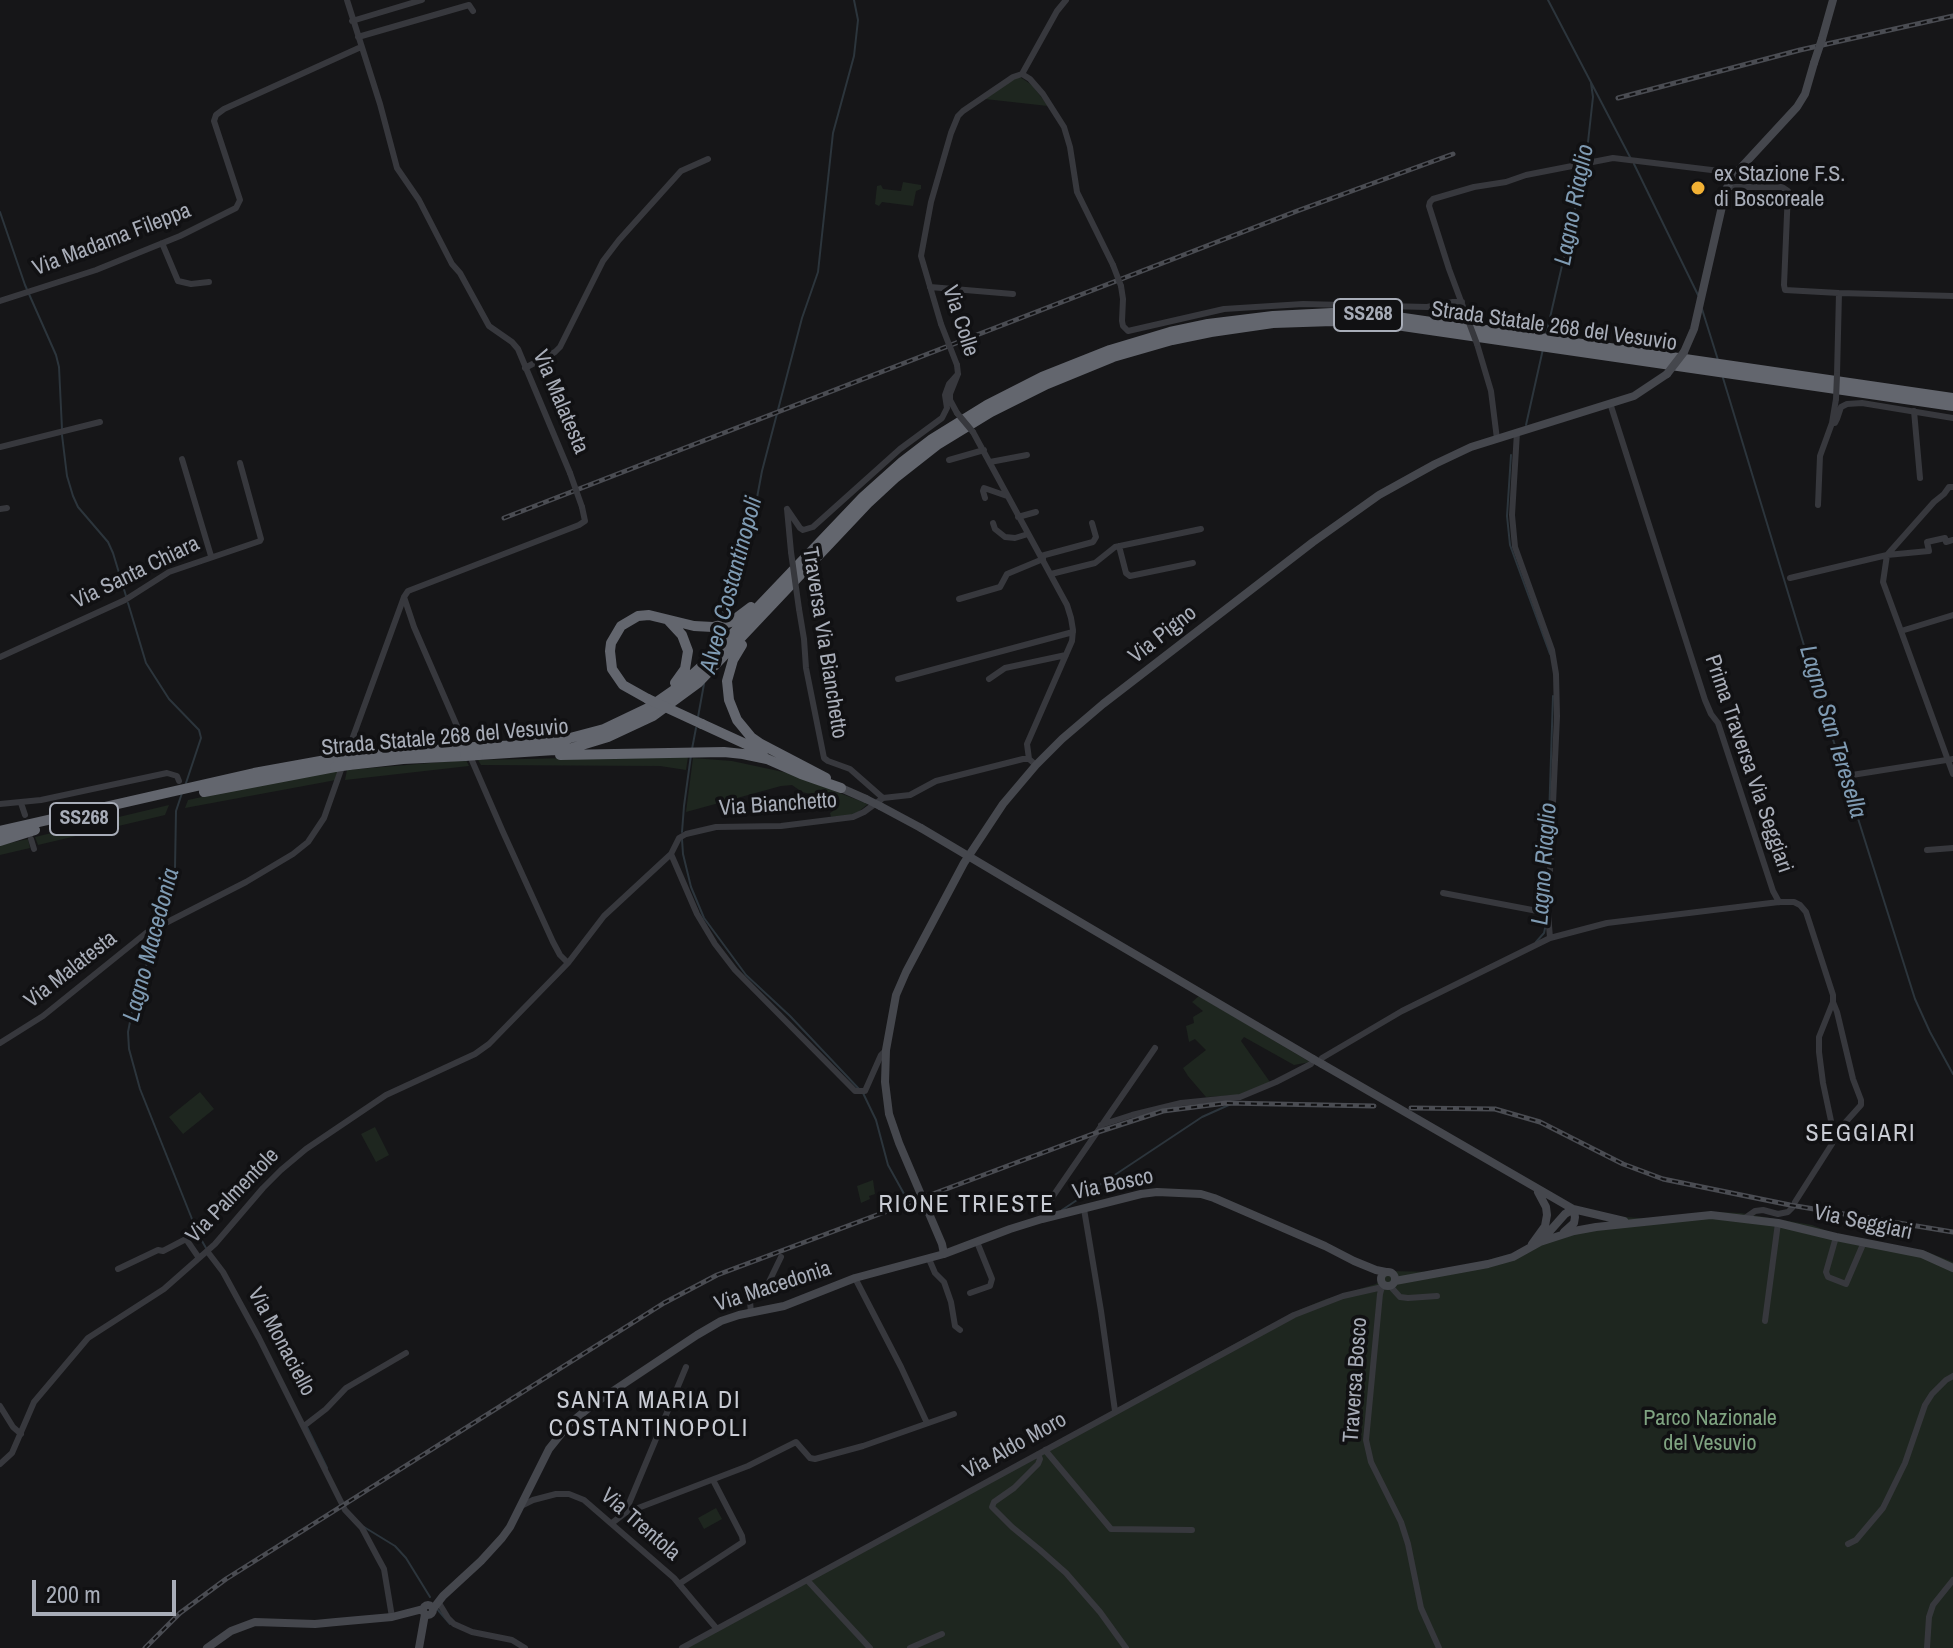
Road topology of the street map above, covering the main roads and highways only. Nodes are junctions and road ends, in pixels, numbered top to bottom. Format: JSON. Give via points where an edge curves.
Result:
{"nodes":[{"id":1,"x":1833,"y":0,"type":"edge"},
{"id":2,"x":1953,"y":398,"type":"edge"},
{"id":3,"x":1953,"y":406,"type":"edge"},
{"id":4,"x":813,"y":560,"type":"junction"},
{"id":5,"x":799,"y":564,"type":"junction"},
{"id":6,"x":665,"y":618,"type":"junction"},
{"id":7,"x":706,"y":668,"type":"junction"},
{"id":8,"x":604,"y":729,"type":"junction"},
{"id":9,"x":476,"y":751,"type":"junction"},
{"id":10,"x":515,"y":753,"type":"junction"},
{"id":11,"x":841,"y":788,"type":"junction"},
{"id":12,"x":169,"y":797,"type":"junction"},
{"id":13,"x":88,"y":811,"type":"junction"},
{"id":14,"x":0,"y":822,"type":"edge"},
{"id":15,"x":0,"y":831,"type":"edge"},
{"id":16,"x":0,"y":839,"type":"edge"},
{"id":17,"x":1535,"y":1189,"type":"junction"},
{"id":18,"x":1573,"y":1209,"type":"junction"},
{"id":19,"x":1763,"y":1221,"type":"joint"},
{"id":20,"x":1637,"y":1223,"type":"junction"},
{"id":21,"x":1561,"y":1234,"type":"junction"},
{"id":22,"x":1540,"y":1242,"type":"junction"},
{"id":23,"x":1526,"y":1250,"type":"junction"},
{"id":24,"x":944,"y":1254,"type":"junction"},
{"id":25,"x":1953,"y":1268,"type":"edge"},
{"id":26,"x":432,"y":1607,"type":"junction"},
{"id":27,"x":420,"y":1646,"type":"edge"},
{"id":28,"x":207,"y":1648,"type":"edge"}],
"edges":[{"from":1,"to":24,"type":"main road","name":"Via Pigno","bridge":true,"via":[[1805,94],[1727,187],[1690,340],[1667,374],[1634,396],[1471,447],[1354,511],[1033,762],[984,830],[906,972],[886,1050],[889,1114]]},
{"from":2,"to":5,"type":"highway","name":"Strada Statale 268 del Vesuvio","number":"SS268","via":[[1390,316],[1300,314],[1221,322],[1110,350],[1042,377],[978,411],[890,472]]},
{"from":3,"to":4,"type":"highway","name":"Strada Statale 268 del Vesuvio","number":"SS268","via":[[1417,328],[1333,321],[1249,326],[1113,357],[991,412],[907,468]]},
{"from":4,"to":7,"type":"highway","name":"Strada Statale 268 del Vesuvio","number":"SS268"},
{"from":4,"to":11,"type":"highway","via":[[737,653],[727,690],[737,720],[751,737]]},
{"from":5,"to":6,"type":"highway","via":[[745,613],[718,626]]},
{"from":5,"to":7,"type":"highway","name":"Strada Statale 268 del Vesuvio","number":"SS268"},
{"from":6,"to":8,"type":"highway","via":[[686,643],[681,677]]},
{"from":6,"to":11,"type":"highway","bridge":true,"via":[[638,616],[621,626],[611,643],[617,678],[648,699]]},
{"from":7,"to":8,"type":"highway","name":"Strada Statale 268 del Vesuvio","number":"SS268","via":[[648,708]]},
{"from":7,"to":10,"type":"highway","name":"Strada Statale 268 del Vesuvio","number":"SS268","via":[[698,683],[653,716],[608,737],[572,748]]},
{"from":8,"to":9,"type":"highway","name":"Strada Statale 268 del Vesuvio","number":"SS268"},
{"from":9,"to":10,"type":"highway","name":"Strada Statale 268 del Vesuvio","number":"SS268"},
{"from":9,"to":12,"type":"highway","name":"Strada Statale 268 del Vesuvio","number":"SS268","bridge":true,"via":[[336,762]]},
{"from":10,"to":11,"type":"highway","via":[[724,752],[758,756]]},
{"from":11,"to":17,"type":"main road","bridge":true,"via":[[882,802]]},
{"from":12,"to":13,"type":"highway","name":"Strada Statale 268 del Vesuvio","number":"SS268"},
{"from":12,"to":16,"type":"highway","name":"Strada Statale 268 del Vesuvio","number":"SS268"},
{"from":13,"to":14,"type":"highway","number":"SS268"},
{"from":13,"to":15,"type":"highway","name":"Strada Statale 268 del Vesuvio","number":"SS268"},
{"from":17,"to":18,"type":"main road"},
{"from":17,"to":23,"type":"main road","via":[[1547,1215]]},
{"from":18,"to":20,"type":"main road","name":"Via Bosco"},
{"from":18,"to":21,"type":"main road","via":[[1574,1223]]},
{"from":18,"to":22,"type":"main road","name":"Via Bosco"},
{"from":19,"to":20,"type":"main road","name":"Via Bosco","via":[[1711,1215]]},
{"from":19,"to":25,"type":"main road","name":"Via Seggiari","via":[[1922,1254]]},
{"from":20,"to":21,"type":"main road","name":"Via Bosco"},
{"from":21,"to":22,"type":"main road","name":"Via Bosco"},
{"from":22,"to":23,"type":"main road","name":"Via Bosco"},
{"from":23,"to":24,"type":"main road","name":"Via Bosco","via":[[1488,1264],[1383,1282],[1214,1198],[1157,1192],[1042,1219]]},
{"from":24,"to":26,"type":"main road","name":"Via Macedonia","via":[[721,1321],[584,1410],[555,1439],[502,1538]]},
{"from":26,"to":27,"type":"main road"},
{"from":26,"to":28,"type":"main road","name":"Via Macedonia","via":[[392,1617],[315,1624],[255,1622]]}]}
